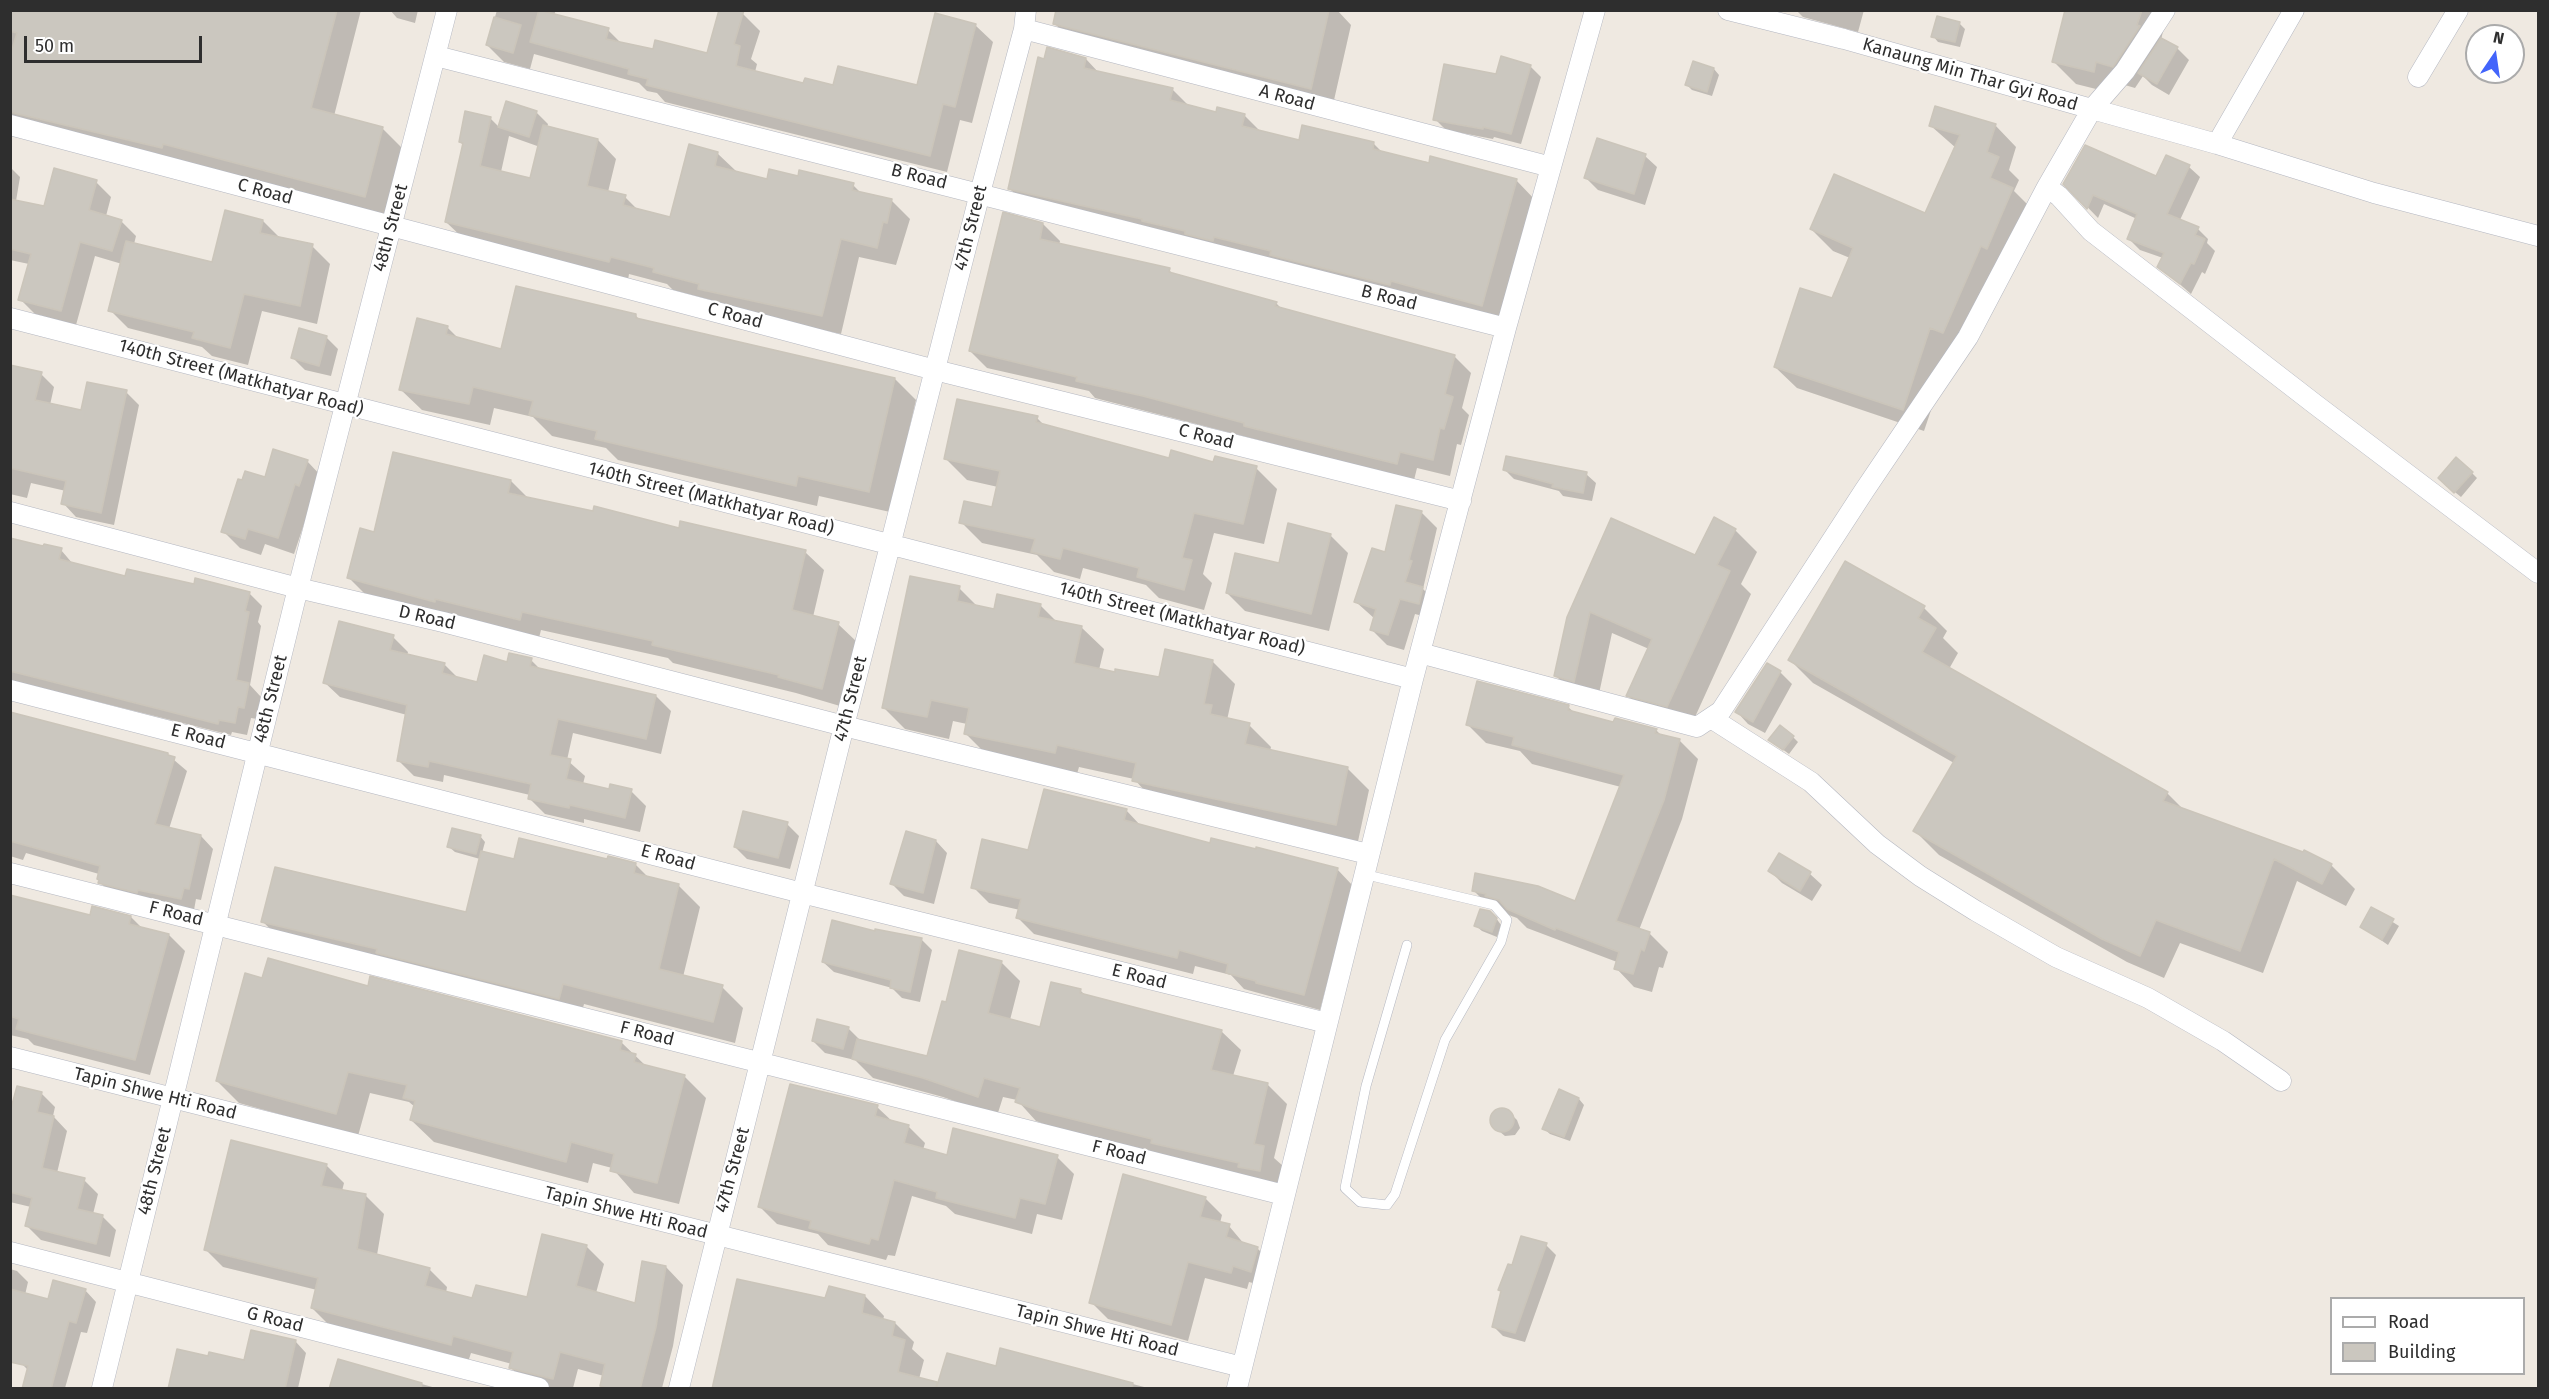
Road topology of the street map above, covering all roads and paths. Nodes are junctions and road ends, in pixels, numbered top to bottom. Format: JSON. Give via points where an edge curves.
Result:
{"nodes":[{"id":1,"x":447,"y":10,"type":"edge"},
{"id":2,"x":1595,"y":10,"type":"edge"},
{"id":3,"x":1728,"y":10,"type":"edge"},
{"id":4,"x":2165,"y":10,"type":"edge"},
{"id":5,"x":2295,"y":10,"type":"edge"},
{"id":6,"x":2458,"y":10,"type":"edge"},
{"id":7,"x":1025,"y":20,"type":"edge"},
{"id":8,"x":436,"y":56,"type":"junction"},
{"id":9,"x":2418,"y":77,"type":"dead end"},
{"id":10,"x":2092,"y":109,"type":"junction"},
{"id":11,"x":10,"y":125,"type":"edge"},
{"id":12,"x":2217,"y":144,"type":"junction"},
{"id":13,"x":1551,"y":167,"type":"junction"},
{"id":14,"x":2047,"y":187,"type":"junction"},
{"id":15,"x":980,"y":193,"type":"junction"},
{"id":16,"x":391,"y":225,"type":"junction"},
{"id":17,"x":2538,"y":236,"type":"edge"},
{"id":18,"x":10,"y":318,"type":"edge"},
{"id":19,"x":1506,"y":328,"type":"junction"},
{"id":20,"x":935,"y":370,"type":"junction"},
{"id":21,"x":344,"y":405,"type":"junction"},
{"id":22,"x":1461,"y":501,"type":"junction"},
{"id":23,"x":10,"y":512,"type":"edge"},
{"id":24,"x":891,"y":544,"type":"junction"},
{"id":25,"x":2538,"y":573,"type":"edge"},
{"id":26,"x":298,"y":588,"type":"junction"},
{"id":27,"x":1420,"y":653,"type":"junction"},
{"id":28,"x":1413,"y":679,"type":"junction"},
{"id":29,"x":10,"y":690,"type":"edge"},
{"id":30,"x":1710,"y":718,"type":"junction"},
{"id":31,"x":844,"y":726,"type":"junction"},
{"id":32,"x":258,"y":752,"type":"junction"},
{"id":33,"x":1368,"y":854,"type":"junction"},
{"id":34,"x":10,"y":873,"type":"edge"},
{"id":35,"x":1363,"y":874,"type":"junction"},
{"id":36,"x":802,"y":893,"type":"junction"},
{"id":37,"x":215,"y":924,"type":"junction"},
{"id":38,"x":1407,"y":945,"type":"dead end"},
{"id":39,"x":1327,"y":1023,"type":"junction"},
{"id":40,"x":10,"y":1057,"type":"edge"},
{"id":41,"x":761,"y":1062,"type":"junction"},
{"id":42,"x":2281,"y":1081,"type":"dead end"},
{"id":43,"x":173,"y":1100,"type":"junction"},
{"id":44,"x":1284,"y":1195,"type":"junction"},
{"id":45,"x":715,"y":1236,"type":"junction"},
{"id":46,"x":10,"y":1252,"type":"edge"},
{"id":47,"x":127,"y":1282,"type":"junction"},
{"id":48,"x":1242,"y":1367,"type":"junction"},
{"id":49,"x":102,"y":1389,"type":"edge"},
{"id":50,"x":539,"y":1389,"type":"edge"},
{"id":51,"x":679,"y":1389,"type":"edge"},
{"id":52,"x":1237,"y":1389,"type":"edge"}],
"edges":[{"from":1,"to":8,"type":"street","name":"48th Street"},
{"from":2,"to":13,"type":"street"},
{"from":3,"to":10,"type":"street","name":"Kanaung Min Thar Gyi Road"},
{"from":4,"to":10,"type":"street","name":"Kanaung Min Thar Gyi Road","via":[[2125,71]]},
{"from":5,"to":12,"type":"street"},
{"from":6,"to":9,"type":"street"},
{"from":7,"to":13,"type":"street","name":"A Road"},
{"from":7,"to":15,"type":"street","name":"47th Street"},
{"from":8,"to":15,"type":"street","name":"B Road"},
{"from":8,"to":16,"type":"street","name":"48th Street"},
{"from":10,"to":12,"type":"street"},
{"from":10,"to":14,"type":"street"},
{"from":11,"to":16,"type":"street","name":"C Road"},
{"from":12,"to":17,"type":"street","via":[[2363,190]]},
{"from":13,"to":19,"type":"street"},
{"from":14,"to":25,"type":"street","via":[[2091,231]]},
{"from":14,"to":30,"type":"street","via":[[1968,337],[1720,711]]},
{"from":15,"to":19,"type":"street","name":"B Road"},
{"from":15,"to":20,"type":"street","name":"47th Street"},
{"from":16,"to":20,"type":"street","name":"C Road"},
{"from":16,"to":21,"type":"street","name":"48th Street"},
{"from":18,"to":21,"type":"street","name":"140th Street (Matkhatyar Road)"},
{"from":19,"to":22,"type":"street"},
{"from":20,"to":22,"type":"street","name":"C Road"},
{"from":20,"to":24,"type":"street","name":"47th Street"},
{"from":21,"to":24,"type":"street","name":"140th Street (Matkhatyar Road)"},
{"from":21,"to":26,"type":"street","name":"48th Street"},
{"from":22,"to":27,"type":"street"},
{"from":23,"to":26,"type":"street","name":"D Road"},
{"from":24,"to":28,"type":"street","name":"140th Street (Matkhatyar Road)"},
{"from":24,"to":31,"type":"street","name":"47th Street"},
{"from":26,"to":31,"type":"street","name":"D Road"},
{"from":26,"to":32,"type":"street","name":"48th Street"},
{"from":27,"to":28,"type":"street"},
{"from":27,"to":30,"type":"street","via":[[1697,727]]},
{"from":28,"to":33,"type":"street"},
{"from":29,"to":32,"type":"street","name":"E Road"},
{"from":30,"to":42,"type":"street","via":[[1812,782],[1877,844],[1920,876],[2056,957],[2148,998],[2223,1041]]},
{"from":31,"to":33,"type":"street","name":"D Road"},
{"from":31,"to":36,"type":"street","name":"47th Street"},
{"from":32,"to":36,"type":"street","name":"E Road"},
{"from":32,"to":37,"type":"street","name":"48th Street"},
{"from":33,"to":35,"type":"street"},
{"from":34,"to":37,"type":"street","name":"F Road"},
{"from":35,"to":38,"type":"lane","via":[[1494,904],[1507,920],[1501,942],[1445,1040],[1395,1194],[1387,1205],[1360,1202],[1346,1188],[1366,1086]]},
{"from":35,"to":39,"type":"street"},
{"from":36,"to":39,"type":"street","name":"E Road"},
{"from":36,"to":41,"type":"street","name":"47th Street"},
{"from":37,"to":41,"type":"street","name":"F Road"},
{"from":37,"to":43,"type":"street","name":"48th Street"},
{"from":39,"to":44,"type":"street"},
{"from":40,"to":43,"type":"street","name":"Tapin Shwe Hti Road"},
{"from":41,"to":44,"type":"street","name":"F Road"},
{"from":41,"to":45,"type":"street","name":"47th Street"},
{"from":43,"to":45,"type":"street","name":"Tapin Shwe Hti Road"},
{"from":43,"to":47,"type":"street","name":"48th Street"},
{"from":44,"to":48,"type":"street"},
{"from":45,"to":48,"type":"street","name":"Tapin Shwe Hti Road"},
{"from":45,"to":51,"type":"street","name":"47th Street"},
{"from":46,"to":47,"type":"street","name":"G Road"},
{"from":47,"to":49,"type":"street","name":"48th Street"},
{"from":47,"to":50,"type":"street","name":"G Road"},
{"from":48,"to":52,"type":"street"}]}
